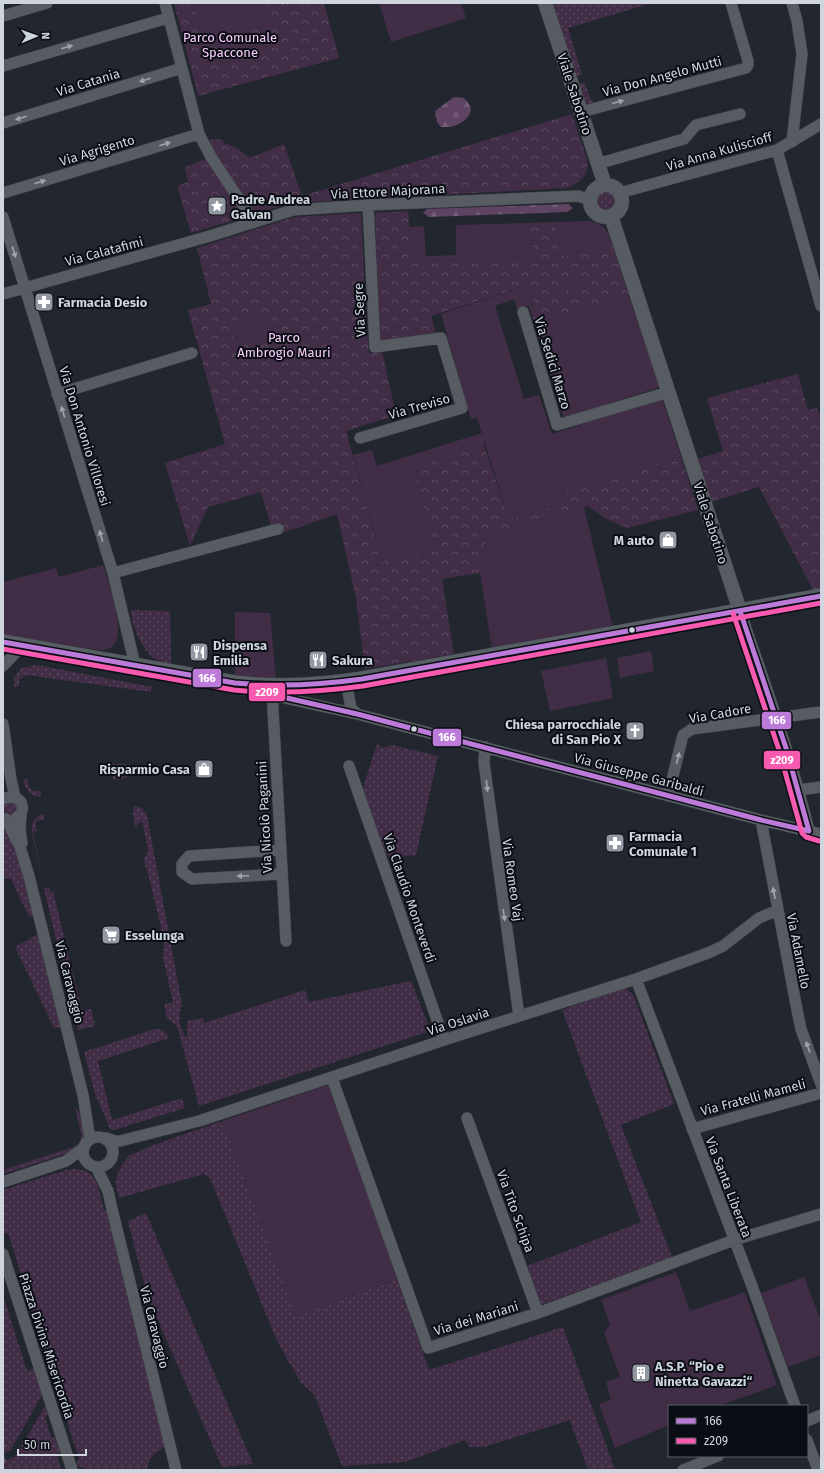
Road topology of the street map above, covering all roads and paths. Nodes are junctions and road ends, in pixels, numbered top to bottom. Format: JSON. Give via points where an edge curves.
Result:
{"nodes":[{"id":1,"x":47,"y":3,"type":"edge"},
{"id":2,"x":165,"y":3,"type":"edge"},
{"id":3,"x":545,"y":3,"type":"edge"},
{"id":4,"x":730,"y":3,"type":"edge"},
{"id":5,"x":792,"y":3,"type":"edge"},
{"id":6,"x":3,"y":16,"type":"edge"},
{"id":7,"x":168,"y":18,"type":"junction"},
{"id":8,"x":3,"y":66,"type":"edge"},
{"id":9,"x":182,"y":68,"type":"junction"},
{"id":10,"x":581,"y":112,"type":"junction"},
{"id":11,"x":740,"y":114,"type":"dead end"},
{"id":12,"x":3,"y":123,"type":"edge"},
{"id":13,"x":821,"y":124,"type":"edge"},
{"id":14,"x":199,"y":134,"type":"junction"},
{"id":15,"x":792,"y":142,"type":"junction"},
{"id":16,"x":777,"y":150,"type":"junction"},
{"id":17,"x":597,"y":164,"type":"junction"},
{"id":18,"x":605,"y":185,"type":"junction"},
{"id":19,"x":3,"y":193,"type":"edge"},
{"id":20,"x":620,"y":193,"type":"junction"},
{"id":21,"x":590,"y":200,"type":"junction"},
{"id":22,"x":368,"y":205,"type":"junction"},
{"id":23,"x":612,"y":216,"type":"junction"},
{"id":24,"x":3,"y":217,"type":"edge"},
{"id":25,"x":252,"y":223,"type":"junction"},
{"id":26,"x":192,"y":242,"type":"joint"},
{"id":27,"x":25,"y":288,"type":"junction"},
{"id":28,"x":3,"y":294,"type":"edge"},
{"id":29,"x":821,"y":306,"type":"edge"},
{"id":30,"x":523,"y":312,"type":"dead end"},
{"id":31,"x":441,"y":338,"type":"joint"},
{"id":32,"x":192,"y":353,"type":"dead end"},
{"id":33,"x":669,"y":392,"type":"junction"},
{"id":34,"x":57,"y":394,"type":"junction"},
{"id":35,"x":360,"y":438,"type":"dead end"},
{"id":36,"x":278,"y":529,"type":"dead end"},
{"id":37,"x":113,"y":573,"type":"junction"},
{"id":38,"x":821,"y":596,"type":"edge"},
{"id":39,"x":740,"y":611,"type":"junction"},
{"id":40,"x":3,"y":642,"type":"edge"},
{"id":41,"x":22,"y":646,"type":"junction"},
{"id":42,"x":135,"y":665,"type":"junction"},
{"id":43,"x":3,"y":666,"type":"edge"},
{"id":44,"x":346,"y":681,"type":"junction"},
{"id":45,"x":267,"y":689,"type":"junction"},
{"id":46,"x":821,"y":712,"type":"edge"},
{"id":47,"x":357,"y":714,"type":"junction"},
{"id":48,"x":777,"y":718,"type":"junction"},
{"id":49,"x":3,"y":724,"type":"edge"},
{"id":50,"x":485,"y":747,"type":"junction"},
{"id":51,"x":349,"y":766,"type":"dead end"},
{"id":52,"x":821,"y":788,"type":"edge"},
{"id":53,"x":799,"y":790,"type":"junction"},
{"id":54,"x":668,"y":796,"type":"junction"},
{"id":55,"x":15,"y":797,"type":"junction"},
{"id":56,"x":3,"y":799,"type":"edge"},
{"id":57,"x":21,"y":815,"type":"junction"},
{"id":58,"x":4,"y":818,"type":"edge"},
{"id":59,"x":761,"y":820,"type":"junction"},
{"id":60,"x":809,"y":831,"type":"junction"},
{"id":61,"x":821,"y":834,"type":"edge"},
{"id":62,"x":280,"y":850,"type":"junction"},
{"id":63,"x":282,"y":874,"type":"junction"},
{"id":64,"x":29,"y":876,"type":"junction"},
{"id":65,"x":778,"y":910,"type":"junction"},
{"id":66,"x":286,"y":941,"type":"dead end"},
{"id":67,"x":636,"y":979,"type":"junction"},
{"id":68,"x":518,"y":1016,"type":"junction"},
{"id":69,"x":444,"y":1040,"type":"junction"},
{"id":70,"x":332,"y":1078,"type":"junction"},
{"id":71,"x":821,"y":1084,"type":"edge"},
{"id":72,"x":821,"y":1093,"type":"edge"},
{"id":73,"x":83,"y":1095,"type":"junction"},
{"id":74,"x":467,"y":1118,"type":"dead end"},
{"id":75,"x":692,"y":1129,"type":"junction"},
{"id":76,"x":137,"y":1137,"type":"junction"},
{"id":77,"x":103,"y":1138,"type":"junction"},
{"id":78,"x":87,"y":1144,"type":"junction"},
{"id":79,"x":66,"y":1160,"type":"junction"},
{"id":80,"x":110,"y":1160,"type":"junction"},
{"id":81,"x":91,"y":1164,"type":"junction"},
{"id":82,"x":3,"y":1182,"type":"edge"},
{"id":83,"x":108,"y":1191,"type":"junction"},
{"id":84,"x":821,"y":1214,"type":"edge"},
{"id":85,"x":734,"y":1240,"type":"junction"},
{"id":86,"x":3,"y":1254,"type":"edge"},
{"id":87,"x":538,"y":1313,"type":"junction"},
{"id":88,"x":795,"y":1405,"type":"edge"},
{"id":89,"x":821,"y":1415,"type":"edge"},
{"id":90,"x":808,"y":1421,"type":"edge"},
{"id":91,"x":808,"y":1443,"type":"edge"},
{"id":92,"x":716,"y":1457,"type":"edge"},
{"id":93,"x":72,"y":1470,"type":"edge"},
{"id":94,"x":176,"y":1470,"type":"edge"},
{"id":95,"x":683,"y":1470,"type":"edge"},
{"id":96,"x":818,"y":1470,"type":"edge"}],
"edges":[{"from":1,"to":6,"type":"street"},
{"from":2,"to":7,"type":"street"},
{"from":3,"to":10,"type":"street","name":"Viale Sabotino"},
{"from":10,"to":4,"type":"street","name":"Via Don Angelo Mutti","one_way":true,"via":[[746,68],[748,65]]},
{"from":5,"to":15,"type":"street","via":[[802,54]]},
{"from":8,"to":7,"type":"street","one_way":true},
{"from":7,"to":9,"type":"street"},
{"from":9,"to":12,"type":"street","name":"Via Catania","one_way":true},
{"from":9,"to":14,"type":"street"},
{"from":10,"to":17,"type":"street","name":"Viale Sabotino"},
{"from":11,"to":17,"type":"street","via":[[696,125],[684,139]]},
{"from":13,"to":15,"type":"street","name":"Via Anna Kuliscioff"},
{"from":19,"to":14,"type":"street","name":"Via Agrigento","one_way":true},
{"from":14,"to":25,"type":"street"},
{"from":15,"to":16,"type":"street","name":"Via Anna Kuliscioff"},
{"from":16,"to":20,"type":"street","name":"Via Anna Kuliscioff"},
{"from":16,"to":29,"type":"street"},
{"from":17,"to":18,"type":"street","name":"Viale Sabotino"},
{"from":18,"to":20,"type":"street"},
{"from":18,"to":21,"type":"street","via":[[595,190]]},
{"from":20,"to":23,"type":"street","via":[[621,204]]},
{"from":21,"to":22,"type":"street","name":"Via Ettore Majorana","via":[[578,196]]},
{"from":21,"to":23,"type":"street","via":[[596,214]]},
{"from":22,"to":25,"type":"street","name":"Via Ettore Majorana","via":[[293,210]]},
{"from":22,"to":31,"type":"street","name":"Via Segre","via":[[375,347]]},
{"from":23,"to":33,"type":"street","name":"Viale Sabotino"},
{"from":24,"to":27,"type":"street","name":"Via Don Antonio Villoresi","one_way":true},
{"from":25,"to":26,"type":"street","name":"Via Ettore Majorana"},
{"from":26,"to":27,"type":"street","name":"Via Calatafimi"},
{"from":27,"to":28,"type":"street","name":"Via Calatafimi"},
{"from":27,"to":34,"type":"street","name":"Via Don Antonio Villoresi"},
{"from":30,"to":33,"type":"street","name":"Via Sedici Marzo","via":[[558,425]]},
{"from":31,"to":35,"type":"street","name":"Via Treviso","via":[[462,408]]},
{"from":32,"to":34,"type":"street"},
{"from":33,"to":39,"type":"street","name":"Viale Sabotino"},
{"from":37,"to":34,"type":"street","name":"Via Don Antonio Villoresi","one_way":true},
{"from":36,"to":37,"type":"street"},
{"from":37,"to":42,"type":"street","name":"Via Don Antonio Villoresi"},
{"from":38,"to":39,"type":"main road"},
{"from":39,"to":44,"type":"main road"},
{"from":39,"to":48,"type":"street","name":"Viale Sabotino"},
{"from":40,"to":41,"type":"main road"},
{"from":41,"to":42,"type":"main road"},
{"from":41,"to":43,"type":"street"},
{"from":42,"to":45,"type":"main road"},
{"from":44,"to":45,"type":"main road"},
{"from":44,"to":47,"type":"street","via":[[351,708]]},
{"from":45,"to":47,"type":"street","name":"Via Giuseppe Garibaldi","via":[[280,697]]},
{"from":45,"to":62,"type":"street","name":"Via Nicolò Paganini"},
{"from":46,"to":48,"type":"street"},
{"from":47,"to":50,"type":"street","name":"Via Giuseppe Garibaldi"},
{"from":48,"to":53,"type":"street","name":"Viale Sabotino"},
{"from":54,"to":48,"type":"street","name":"Via Cadore","one_way":true,"via":[[683,735],[687,731]]},
{"from":49,"to":55,"type":"street"},
{"from":50,"to":54,"type":"street","name":"Via Giuseppe Garibaldi"},
{"from":50,"to":68,"type":"street","name":"Via Romeo Vaj","one_way":true,"via":[[484,770]]},
{"from":51,"to":69,"type":"street","name":"Via Claudio Monteverdi"},
{"from":52,"to":53,"type":"street"},
{"from":53,"to":60,"type":"street","name":"Viale Sabotino"},
{"from":54,"to":59,"type":"street","name":"Via Giuseppe Garibaldi"},
{"from":55,"to":56,"type":"street"},
{"from":55,"to":57,"type":"street","name":"Via Caravaggio","via":[[21,802]]},
{"from":57,"to":58,"type":"street","via":[[14,820]]},
{"from":57,"to":64,"type":"street","name":"Via Caravaggio","via":[[20,830]]},
{"from":58,"to":64,"type":"street","name":"Via Caravaggio","via":[[20,848]]},
{"from":59,"to":60,"type":"street","name":"Via Giuseppe Garibaldi"},
{"from":65,"to":59,"type":"street","name":"Via Adamello","one_way":true},
{"from":60,"to":61,"type":"street","name":"Via Giuseppe Garibaldi"},
{"from":62,"to":63,"type":"street","name":"Via Nicolò Paganini"},
{"from":63,"to":62,"type":"street","one_way":true,"via":[[192,879],[182,872],[182,864],[189,856]]},
{"from":63,"to":66,"type":"street","name":"Via Nicolò Paganini"},
{"from":64,"to":73,"type":"street","name":"Via Caravaggio"},
{"from":65,"to":67,"type":"street","name":"Via Oslavia","via":[[760,918],[713,951]]},
{"from":71,"to":65,"type":"street","name":"Via Adamello","one_way":true,"via":[[801,1029]]},
{"from":67,"to":68,"type":"street","name":"Via Oslavia"},
{"from":67,"to":75,"type":"street","name":"Via Santa Liberata"},
{"from":68,"to":69,"type":"street","name":"Via Oslavia"},
{"from":69,"to":70,"type":"street","name":"Via Oslavia"},
{"from":70,"to":76,"type":"street","name":"Via Oslavia","via":[[199,1121]]},
{"from":70,"to":87,"type":"street","name":"Via dei Mariani","via":[[428,1348]]},
{"from":72,"to":75,"type":"street","name":"Via Fratelli Mameli"},
{"from":73,"to":77,"type":"street","name":"Via Caravaggio"},
{"from":73,"to":78,"type":"street","name":"Via Caravaggio"},
{"from":74,"to":87,"type":"street","name":"Via Tito Schipa"},
{"from":75,"to":85,"type":"street","name":"Via Santa Liberata"},
{"from":76,"to":77,"type":"street","name":"Via Oslavia","via":[[115,1141]]},
{"from":76,"to":80,"type":"street","name":"Via Oslavia","via":[[124,1144]]},
{"from":77,"to":78,"type":"street","via":[[93,1138]]},
{"from":77,"to":80,"type":"street","via":[[112,1146]]},
{"from":78,"to":79,"type":"street"},
{"from":78,"to":81,"type":"street","via":[[84,1158]]},
{"from":79,"to":81,"type":"street"},
{"from":79,"to":82,"type":"street"},
{"from":80,"to":81,"type":"street","via":[[100,1167]]},
{"from":80,"to":83,"type":"street","name":"Via Caravaggio"},
{"from":81,"to":83,"type":"street","name":"Via Caravaggio"},
{"from":83,"to":94,"type":"street","name":"Via Caravaggio"},
{"from":84,"to":85,"type":"street","name":"Via dei Mariani"},
{"from":85,"to":87,"type":"street","name":"Via dei Mariani"},
{"from":85,"to":88,"type":"street","name":"Via Santa Liberata"},
{"from":86,"to":93,"type":"street","name":"Piazza Divina Misericordia"},
{"from":89,"to":90,"type":"street"},
{"from":91,"to":96,"type":"street"},
{"from":92,"to":95,"type":"street"}]}
